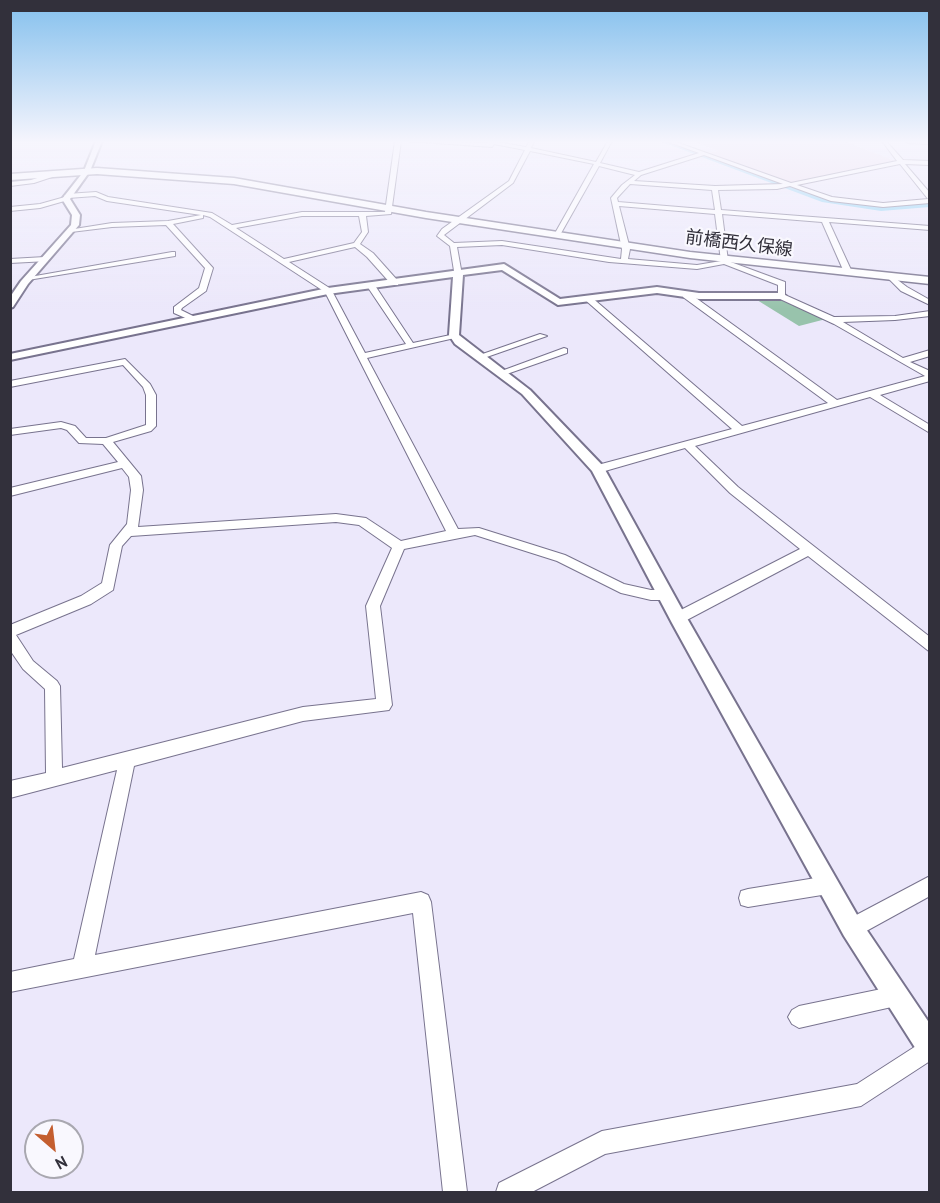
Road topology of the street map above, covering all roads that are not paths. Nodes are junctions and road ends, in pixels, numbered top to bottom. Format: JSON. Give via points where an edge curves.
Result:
{"nodes":[{"id":1,"x":66,"y":197,"type":"joint"},
{"id":2,"x":103,"y":197,"type":"edge"},
{"id":3,"x":327,"y":197,"type":"edge"},
{"id":4,"x":390,"y":197,"type":"edge"},
{"id":5,"x":491,"y":197,"type":"edge"},
{"id":6,"x":578,"y":197,"type":"edge"},
{"id":7,"x":615,"y":197,"type":"edge"},
{"id":8,"x":717,"y":197,"type":"edge"},
{"id":9,"x":806,"y":197,"type":"edge"},
{"id":10,"x":825,"y":197,"type":"edge"},
{"id":11,"x":930,"y":200,"type":"edge"},
{"id":12,"x":614,"y":204,"type":"junction"},
{"id":13,"x":389,"y":208,"type":"junction"},
{"id":14,"x":930,"y":208,"type":"edge"},
{"id":15,"x":10,"y":209,"type":"edge"},
{"id":16,"x":720,"y":212,"type":"junction"},
{"id":17,"x":362,"y":214,"type":"junction"},
{"id":18,"x":212,"y":215,"type":"junction"},
{"id":19,"x":460,"y":220,"type":"junction"},
{"id":20,"x":825,"y":220,"type":"junction"},
{"id":21,"x":168,"y":223,"type":"junction"},
{"id":22,"x":231,"y":227,"type":"junction"},
{"id":23,"x":930,"y":228,"type":"edge"},
{"id":24,"x":70,"y":230,"type":"junction"},
{"id":25,"x":557,"y":235,"type":"junction"},
{"id":26,"x":356,"y":244,"type":"junction"},
{"id":27,"x":453,"y":244,"type":"junction"},
{"id":28,"x":625,"y":245,"type":"junction"},
{"id":29,"x":172,"y":254,"type":"dead end"},
{"id":30,"x":45,"y":259,"type":"junction"},
{"id":31,"x":10,"y":261,"type":"edge"},
{"id":32,"x":284,"y":261,"type":"junction"},
{"id":33,"x":624,"y":261,"type":"junction"},
{"id":34,"x":726,"y":261,"type":"junction"},
{"id":35,"x":848,"y":272,"type":"junction"},
{"id":36,"x":458,"y":274,"type":"junction"},
{"id":37,"x":891,"y":277,"type":"junction"},
{"id":38,"x":28,"y":278,"type":"junction"},
{"id":39,"x":930,"y":281,"type":"edge"},
{"id":40,"x":395,"y":283,"type":"junction"},
{"id":41,"x":371,"y":286,"type":"junction"},
{"id":42,"x":328,"y":291,"type":"junction"},
{"id":43,"x":686,"y":295,"type":"junction"},
{"id":44,"x":781,"y":297,"type":"junction"},
{"id":45,"x":587,"y":298,"type":"junction"},
{"id":46,"x":930,"y":303,"type":"edge"},
{"id":47,"x":10,"y":304,"type":"edge"},
{"id":48,"x":930,"y":313,"type":"edge"},
{"id":49,"x":193,"y":318,"type":"junction"},
{"id":50,"x":833,"y":320,"type":"junction"},
{"id":51,"x":543,"y":336,"type":"dead end"},
{"id":52,"x":455,"y":337,"type":"junction"},
{"id":53,"x":411,"y":346,"type":"junction"},
{"id":54,"x":564,"y":351,"type":"dead end"},
{"id":55,"x":930,"y":353,"type":"edge"},
{"id":56,"x":362,"y":356,"type":"junction"},
{"id":57,"x":10,"y":357,"type":"edge"},
{"id":58,"x":478,"y":357,"type":"junction"},
{"id":59,"x":902,"y":361,"type":"junction"},
{"id":60,"x":501,"y":373,"type":"junction"},
{"id":61,"x":930,"y":376,"type":"edge"},
{"id":62,"x":10,"y":384,"type":"edge"},
{"id":63,"x":873,"y":395,"type":"junction"},
{"id":64,"x":837,"y":405,"type":"junction"},
{"id":65,"x":740,"y":430,"type":"junction"},
{"id":66,"x":930,"y":430,"type":"edge"},
{"id":67,"x":10,"y":432,"type":"edge"},
{"id":68,"x":106,"y":441,"type":"junction"},
{"id":69,"x":688,"y":446,"type":"junction"},
{"id":70,"x":124,"y":464,"type":"junction"},
{"id":71,"x":598,"y":470,"type":"junction"},
{"id":72,"x":10,"y":492,"type":"edge"},
{"id":73,"x":126,"y":532,"type":"junction"},
{"id":74,"x":454,"y":534,"type":"junction"},
{"id":75,"x":399,"y":546,"type":"junction"},
{"id":76,"x":809,"y":550,"type":"junction"},
{"id":77,"x":665,"y":594,"type":"junction"},
{"id":78,"x":678,"y":618,"type":"junction"},
{"id":79,"x":10,"y":631,"type":"edge"},
{"id":80,"x":924,"y":633,"type":"edge"},
{"id":81,"x":10,"y":636,"type":"edge"},
{"id":82,"x":930,"y":646,"type":"edge"},
{"id":83,"x":126,"y":761,"type":"junction"},
{"id":84,"x":54,"y":779,"type":"junction"},
{"id":85,"x":10,"y":790,"type":"edge"},
{"id":86,"x":828,"y":885,"type":"junction"},
{"id":87,"x":930,"y":885,"type":"edge"},
{"id":88,"x":748,"y":898,"type":"dead end"},
{"id":89,"x":852,"y":928,"type":"junction"},
{"id":90,"x":82,"y":968,"type":"junction"},
{"id":91,"x":10,"y":982,"type":"edge"},
{"id":92,"x":896,"y":996,"type":"junction"},
{"id":93,"x":799,"y":1017,"type":"dead end"},
{"id":94,"x":930,"y":1048,"type":"edge"},
{"id":95,"x":455,"y":1192,"type":"edge"},
{"id":96,"x":508,"y":1192,"type":"edge"}],
"edges":[{"from":1,"to":15,"type":"street","via":[[40,206]]},
{"from":1,"to":24,"type":"street","via":[[76,219]]},
{"from":2,"to":18,"type":"street"},
{"from":3,"to":13,"type":"main road","name":"前橋西久保線"},
{"from":4,"to":13,"type":"street"},
{"from":5,"to":19,"type":"street"},
{"from":6,"to":25,"type":"street"},
{"from":7,"to":12,"type":"street"},
{"from":8,"to":16,"type":"street"},
{"from":9,"to":14,"type":"street","via":[[862,210]]},
{"from":10,"to":11,"type":"street","via":[[883,205]]},
{"from":12,"to":16,"type":"street"},
{"from":12,"to":28,"type":"street"},
{"from":13,"to":17,"type":"street","via":[[387,214]]},
{"from":13,"to":19,"type":"main road","name":"前橋西久保線"},
{"from":16,"to":20,"type":"street"},
{"from":16,"to":34,"type":"street"},
{"from":17,"to":22,"type":"street","via":[[302,214]]},
{"from":17,"to":26,"type":"street","via":[[365,232]]},
{"from":18,"to":21,"type":"street"},
{"from":18,"to":22,"type":"street"},
{"from":19,"to":25,"type":"main road","name":"前橋西久保線"},
{"from":19,"to":27,"type":"street","via":[[440,236]]},
{"from":20,"to":23,"type":"street"},
{"from":20,"to":35,"type":"street"},
{"from":21,"to":24,"type":"street"},
{"from":21,"to":49,"type":"street","via":[[209,268],[203,289],[177,310]]},
{"from":22,"to":32,"type":"street"},
{"from":24,"to":30,"type":"street"},
{"from":25,"to":28,"type":"main road","name":"前橋西久保線"},
{"from":26,"to":32,"type":"street"},
{"from":26,"to":40,"type":"street"},
{"from":27,"to":33,"type":"street","via":[[502,243]]},
{"from":27,"to":36,"type":"street"},
{"from":28,"to":33,"type":"street"},
{"from":28,"to":34,"type":"main road","name":"前橋西久保線"},
{"from":29,"to":38,"type":"street"},
{"from":30,"to":31,"type":"street"},
{"from":30,"to":38,"type":"street"},
{"from":32,"to":42,"type":"street"},
{"from":33,"to":34,"type":"street","via":[[698,267]]},
{"from":34,"to":35,"type":"main road","name":"前橋西久保線"},
{"from":34,"to":44,"type":"street","via":[[782,284]]},
{"from":35,"to":37,"type":"main road","name":"前橋西久保線"},
{"from":36,"to":40,"type":"street"},
{"from":36,"to":45,"type":"street","via":[[504,267],[558,302]]},
{"from":36,"to":52,"type":"street"},
{"from":37,"to":39,"type":"main road","name":"前橋西久保線"},
{"from":37,"to":46,"type":"street"},
{"from":38,"to":47,"type":"street"},
{"from":40,"to":41,"type":"street"},
{"from":41,"to":42,"type":"street"},
{"from":41,"to":53,"type":"street"},
{"from":42,"to":49,"type":"street"},
{"from":42,"to":56,"type":"street"},
{"from":43,"to":44,"type":"street"},
{"from":43,"to":45,"type":"street","via":[[657,290]]},
{"from":43,"to":64,"type":"street"},
{"from":44,"to":50,"type":"street"},
{"from":45,"to":65,"type":"street"},
{"from":48,"to":50,"type":"street"},
{"from":49,"to":57,"type":"street"},
{"from":50,"to":59,"type":"street"},
{"from":51,"to":58,"type":"street"},
{"from":52,"to":53,"type":"street"},
{"from":52,"to":58,"type":"street"},
{"from":53,"to":56,"type":"street"},
{"from":54,"to":60,"type":"street"},
{"from":55,"to":59,"type":"street"},
{"from":56,"to":74,"type":"street"},
{"from":58,"to":60,"type":"street"},
{"from":59,"to":61,"type":"street"},
{"from":60,"to":71,"type":"street","via":[[539,405]]},
{"from":61,"to":63,"type":"street"},
{"from":62,"to":68,"type":"street","via":[[125,362],[151,395],[151,426]]},
{"from":63,"to":64,"type":"street"},
{"from":63,"to":66,"type":"street"},
{"from":64,"to":65,"type":"street"},
{"from":65,"to":69,"type":"street"},
{"from":67,"to":68,"type":"street","via":[[61,425],[71,428],[83,441]]},
{"from":68,"to":70,"type":"street"},
{"from":69,"to":71,"type":"street"},
{"from":69,"to":76,"type":"street","via":[[734,490]]},
{"from":70,"to":72,"type":"street"},
{"from":70,"to":73,"type":"street","via":[[135,476],[137,490],[133,525]]},
{"from":71,"to":77,"type":"street"},
{"from":73,"to":75,"type":"street","via":[[336,518],[362,521]]},
{"from":73,"to":79,"type":"street","via":[[116,545],[108,586],[86,600]]},
{"from":74,"to":75,"type":"street"},
{"from":74,"to":77,"type":"street","via":[[475,531],[561,558],[621,588]]},
{"from":75,"to":83,"type":"street","via":[[373,606],[384,705],[303,714]]},
{"from":76,"to":78,"type":"street"},
{"from":76,"to":80,"type":"street"},
{"from":77,"to":78,"type":"street"},
{"from":78,"to":86,"type":"street"},
{"from":80,"to":82,"type":"street"},
{"from":81,"to":84,"type":"street","via":[[28,664],[52,686]]},
{"from":83,"to":84,"type":"street"},
{"from":83,"to":90,"type":"street"},
{"from":84,"to":85,"type":"street"},
{"from":86,"to":88,"type":"street"},
{"from":86,"to":89,"type":"street"},
{"from":87,"to":89,"type":"street"},
{"from":89,"to":92,"type":"street"},
{"from":90,"to":91,"type":"street"},
{"from":90,"to":95,"type":"street","via":[[421,902]]},
{"from":92,"to":93,"type":"street"},
{"from":92,"to":94,"type":"street"},
{"from":94,"to":96,"type":"street","via":[[861,1095],[602,1143]]}]}
